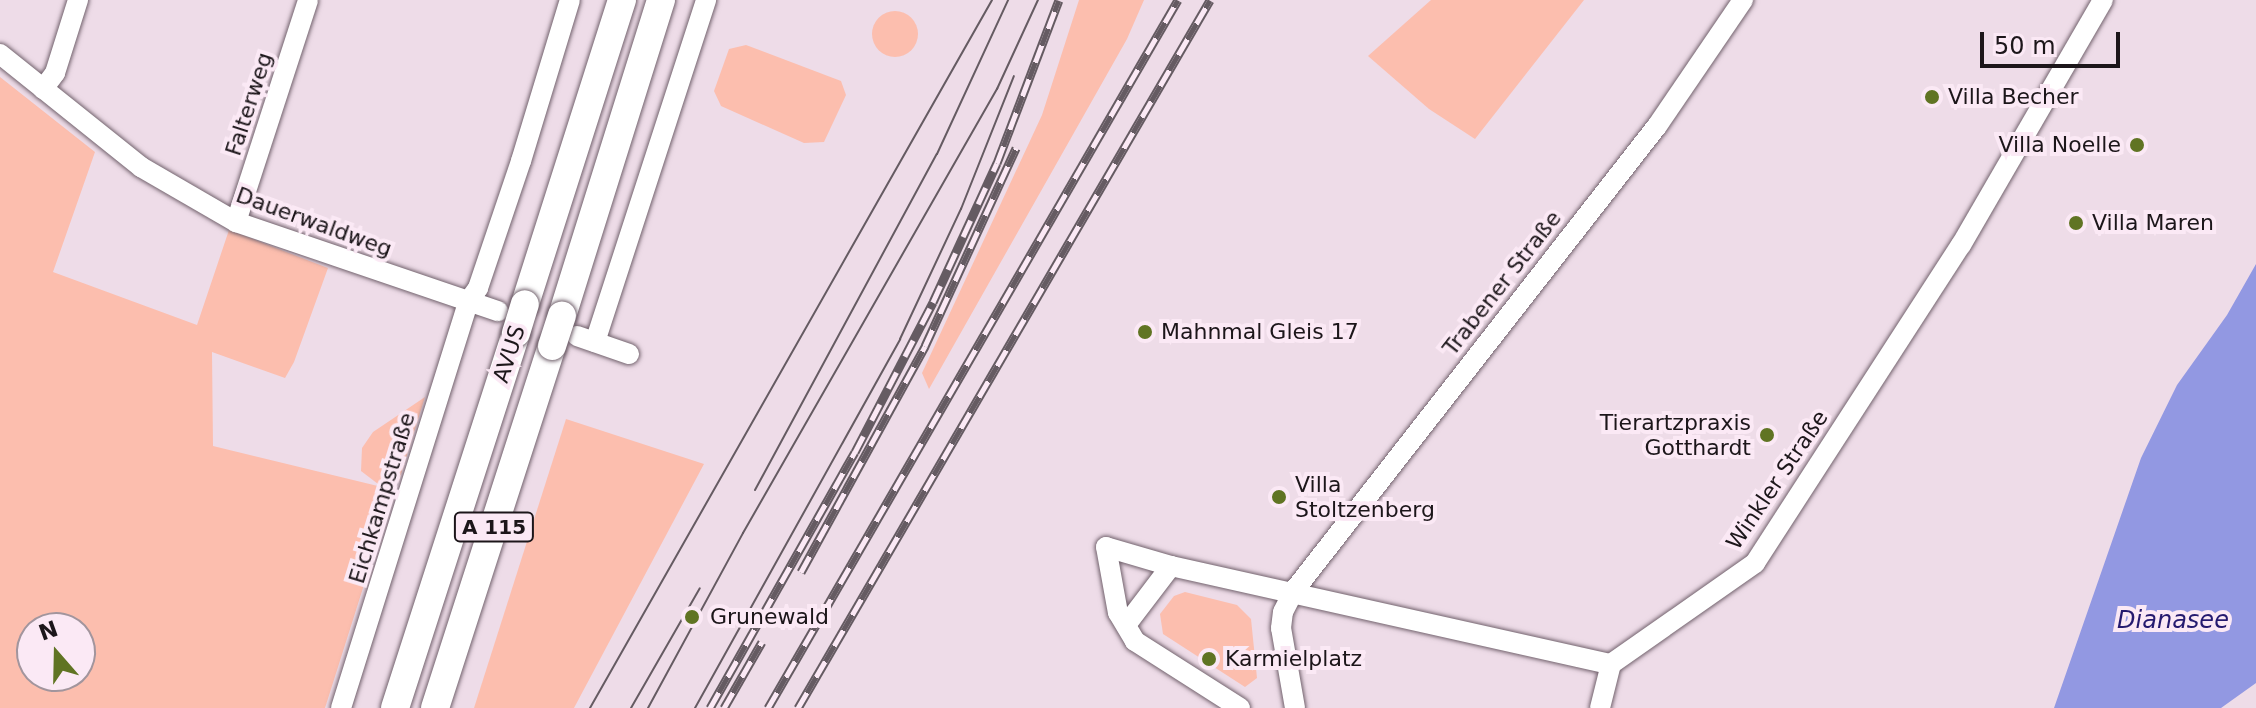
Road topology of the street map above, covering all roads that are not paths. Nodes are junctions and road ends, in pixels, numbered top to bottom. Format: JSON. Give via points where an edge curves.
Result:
{"nodes":[{"id":1,"x":78,"y":0,"type":"edge"},
{"id":2,"x":308,"y":0,"type":"edge"},
{"id":3,"x":570,"y":0,"type":"edge"},
{"id":4,"x":622,"y":0,"type":"edge"},
{"id":5,"x":661,"y":0,"type":"edge"},
{"id":6,"x":706,"y":0,"type":"edge"},
{"id":7,"x":1743,"y":0,"type":"edge"},
{"id":8,"x":2103,"y":0,"type":"edge"},
{"id":9,"x":0,"y":54,"type":"edge"},
{"id":10,"x":43,"y":89,"type":"junction"},
{"id":11,"x":236,"y":222,"type":"junction"},
{"id":12,"x":468,"y":302,"type":"junction"},
{"id":13,"x":513,"y":316,"type":"junction"},
{"id":14,"x":572,"y":335,"type":"junction"},
{"id":15,"x":629,"y":354,"type":"dead end"},
{"id":16,"x":1171,"y":566,"type":"junction"},
{"id":17,"x":1293,"y":592,"type":"junction"},
{"id":18,"x":1126,"y":625,"type":"junction"},
{"id":19,"x":1611,"y":664,"type":"junction"},
{"id":20,"x":341,"y":708,"type":"edge"},
{"id":21,"x":395,"y":708,"type":"edge"},
{"id":22,"x":435,"y":708,"type":"edge"},
{"id":23,"x":1240,"y":708,"type":"edge"},
{"id":24,"x":1295,"y":708,"type":"edge"},
{"id":25,"x":1600,"y":708,"type":"edge"}],
"edges":[{"from":1,"to":10,"type":"street","via":[[55,73]]},
{"from":2,"to":11,"type":"street","name":"Falterweg"},
{"from":3,"to":12,"type":"street","name":"Eichkampstraße","via":[[511,193],[478,288]]},
{"from":4,"to":13,"type":"highway","name":"AVUS","number":"A 115"},
{"from":5,"to":14,"type":"highway","name":"AVUS","number":"A 115"},
{"from":6,"to":14,"type":"street"},
{"from":7,"to":17,"type":"street","name":"Trabener Straße","via":[[1657,126]]},
{"from":8,"to":19,"type":"street","name":"Winkler Straße","via":[[1961,245],[1755,563]]},
{"from":9,"to":10,"type":"street","name":"Dauerwaldweg"},
{"from":10,"to":11,"type":"street","name":"Dauerwaldweg","via":[[152,175]]},
{"from":11,"to":12,"type":"street","name":"Dauerwaldweg"},
{"from":12,"to":13,"type":"street"},
{"from":12,"to":20,"type":"street","name":"Eichkampstraße"},
{"from":13,"to":21,"type":"highway","name":"AVUS","number":"A 115"},
{"from":14,"to":15,"type":"street"},
{"from":14,"to":22,"type":"highway","name":"AVUS","number":"A 115"},
{"from":16,"to":17,"type":"street"},
{"from":16,"to":18,"type":"street"},
{"from":16,"to":18,"type":"street","via":[[1106,547],[1118,613]]},
{"from":17,"to":19,"type":"street"},
{"from":17,"to":24,"type":"street","via":[[1281,628]]},
{"from":18,"to":23,"type":"street","via":[[1135,641]]},
{"from":19,"to":25,"type":"street"}]}
